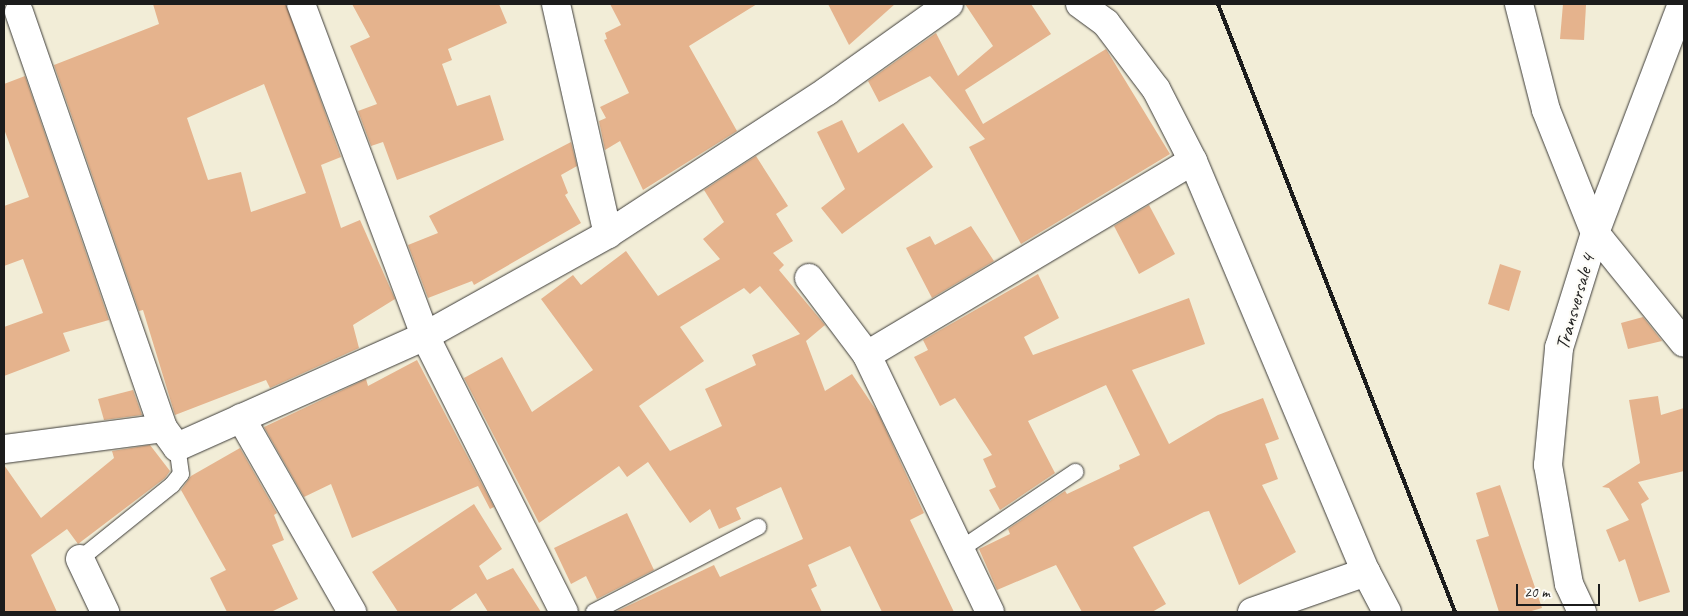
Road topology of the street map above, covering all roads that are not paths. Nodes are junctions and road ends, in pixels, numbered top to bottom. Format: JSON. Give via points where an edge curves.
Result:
{"nodes":[{"id":1,"x":301,"y":4,"type":"edge"},
{"id":2,"x":556,"y":4,"type":"edge"},
{"id":3,"x":949,"y":4,"type":"edge"},
{"id":4,"x":1080,"y":4,"type":"edge"},
{"id":5,"x":1519,"y":4,"type":"edge"},
{"id":6,"x":1682,"y":4,"type":"edge"},
{"id":7,"x":20,"y":10,"type":"edge"},
{"id":8,"x":1193,"y":161,"type":"junction"},
{"id":9,"x":1595,"y":233,"type":"junction"},
{"id":10,"x":608,"y":234,"type":"junction"},
{"id":11,"x":809,"y":278,"type":"dead end"},
{"id":12,"x":425,"y":336,"type":"junction"},
{"id":13,"x":1684,"y":343,"type":"edge"},
{"id":14,"x":866,"y":354,"type":"junction"},
{"id":15,"x":241,"y":418,"type":"junction"},
{"id":16,"x":170,"y":437,"type":"junction"},
{"id":17,"x":4,"y":448,"type":"edge"},
{"id":18,"x":1075,"y":472,"type":"dead end"},
{"id":19,"x":758,"y":527,"type":"dead end"},
{"id":20,"x":960,"y":549,"type":"junction"},
{"id":21,"x":80,"y":559,"type":"joint"},
{"id":22,"x":1366,"y":572,"type":"junction"},
{"id":23,"x":105,"y":612,"type":"edge"},
{"id":24,"x":352,"y":612,"type":"edge"},
{"id":25,"x":564,"y":612,"type":"edge"},
{"id":26,"x":594,"y":612,"type":"edge"},
{"id":27,"x":990,"y":612,"type":"edge"},
{"id":28,"x":1252,"y":612,"type":"edge"},
{"id":29,"x":1387,"y":612,"type":"edge"},
{"id":30,"x":1582,"y":612,"type":"edge"}],
"edges":[{"from":1,"to":12,"type":"street"},
{"from":2,"to":10,"type":"street"},
{"from":3,"to":10,"type":"street","via":[[827,92]]},
{"from":4,"to":8,"type":"street","via":[[1106,23],[1156,89]]},
{"from":5,"to":9,"type":"street","via":[[1546,110]]},
{"from":6,"to":9,"type":"street","name":"Transversale 4"},
{"from":7,"to":16,"type":"street"},
{"from":8,"to":14,"type":"street"},
{"from":8,"to":22,"type":"street"},
{"from":9,"to":13,"type":"street"},
{"from":9,"to":30,"type":"street","name":"Transversale 4","via":[[1559,348],[1548,465],[1569,584]]},
{"from":10,"to":12,"type":"street"},
{"from":11,"to":14,"type":"street"},
{"from":12,"to":15,"type":"street"},
{"from":12,"to":25,"type":"street"},
{"from":14,"to":20,"type":"street"},
{"from":15,"to":16,"type":"street"},
{"from":15,"to":24,"type":"street"},
{"from":16,"to":17,"type":"street"},
{"from":16,"to":21,"type":"lane","via":[[181,474],[172,485]]},
{"from":18,"to":20,"type":"lane"},
{"from":19,"to":26,"type":"lane"},
{"from":20,"to":27,"type":"street"},
{"from":21,"to":23,"type":"street"},
{"from":22,"to":28,"type":"street"},
{"from":22,"to":29,"type":"street"}]}
